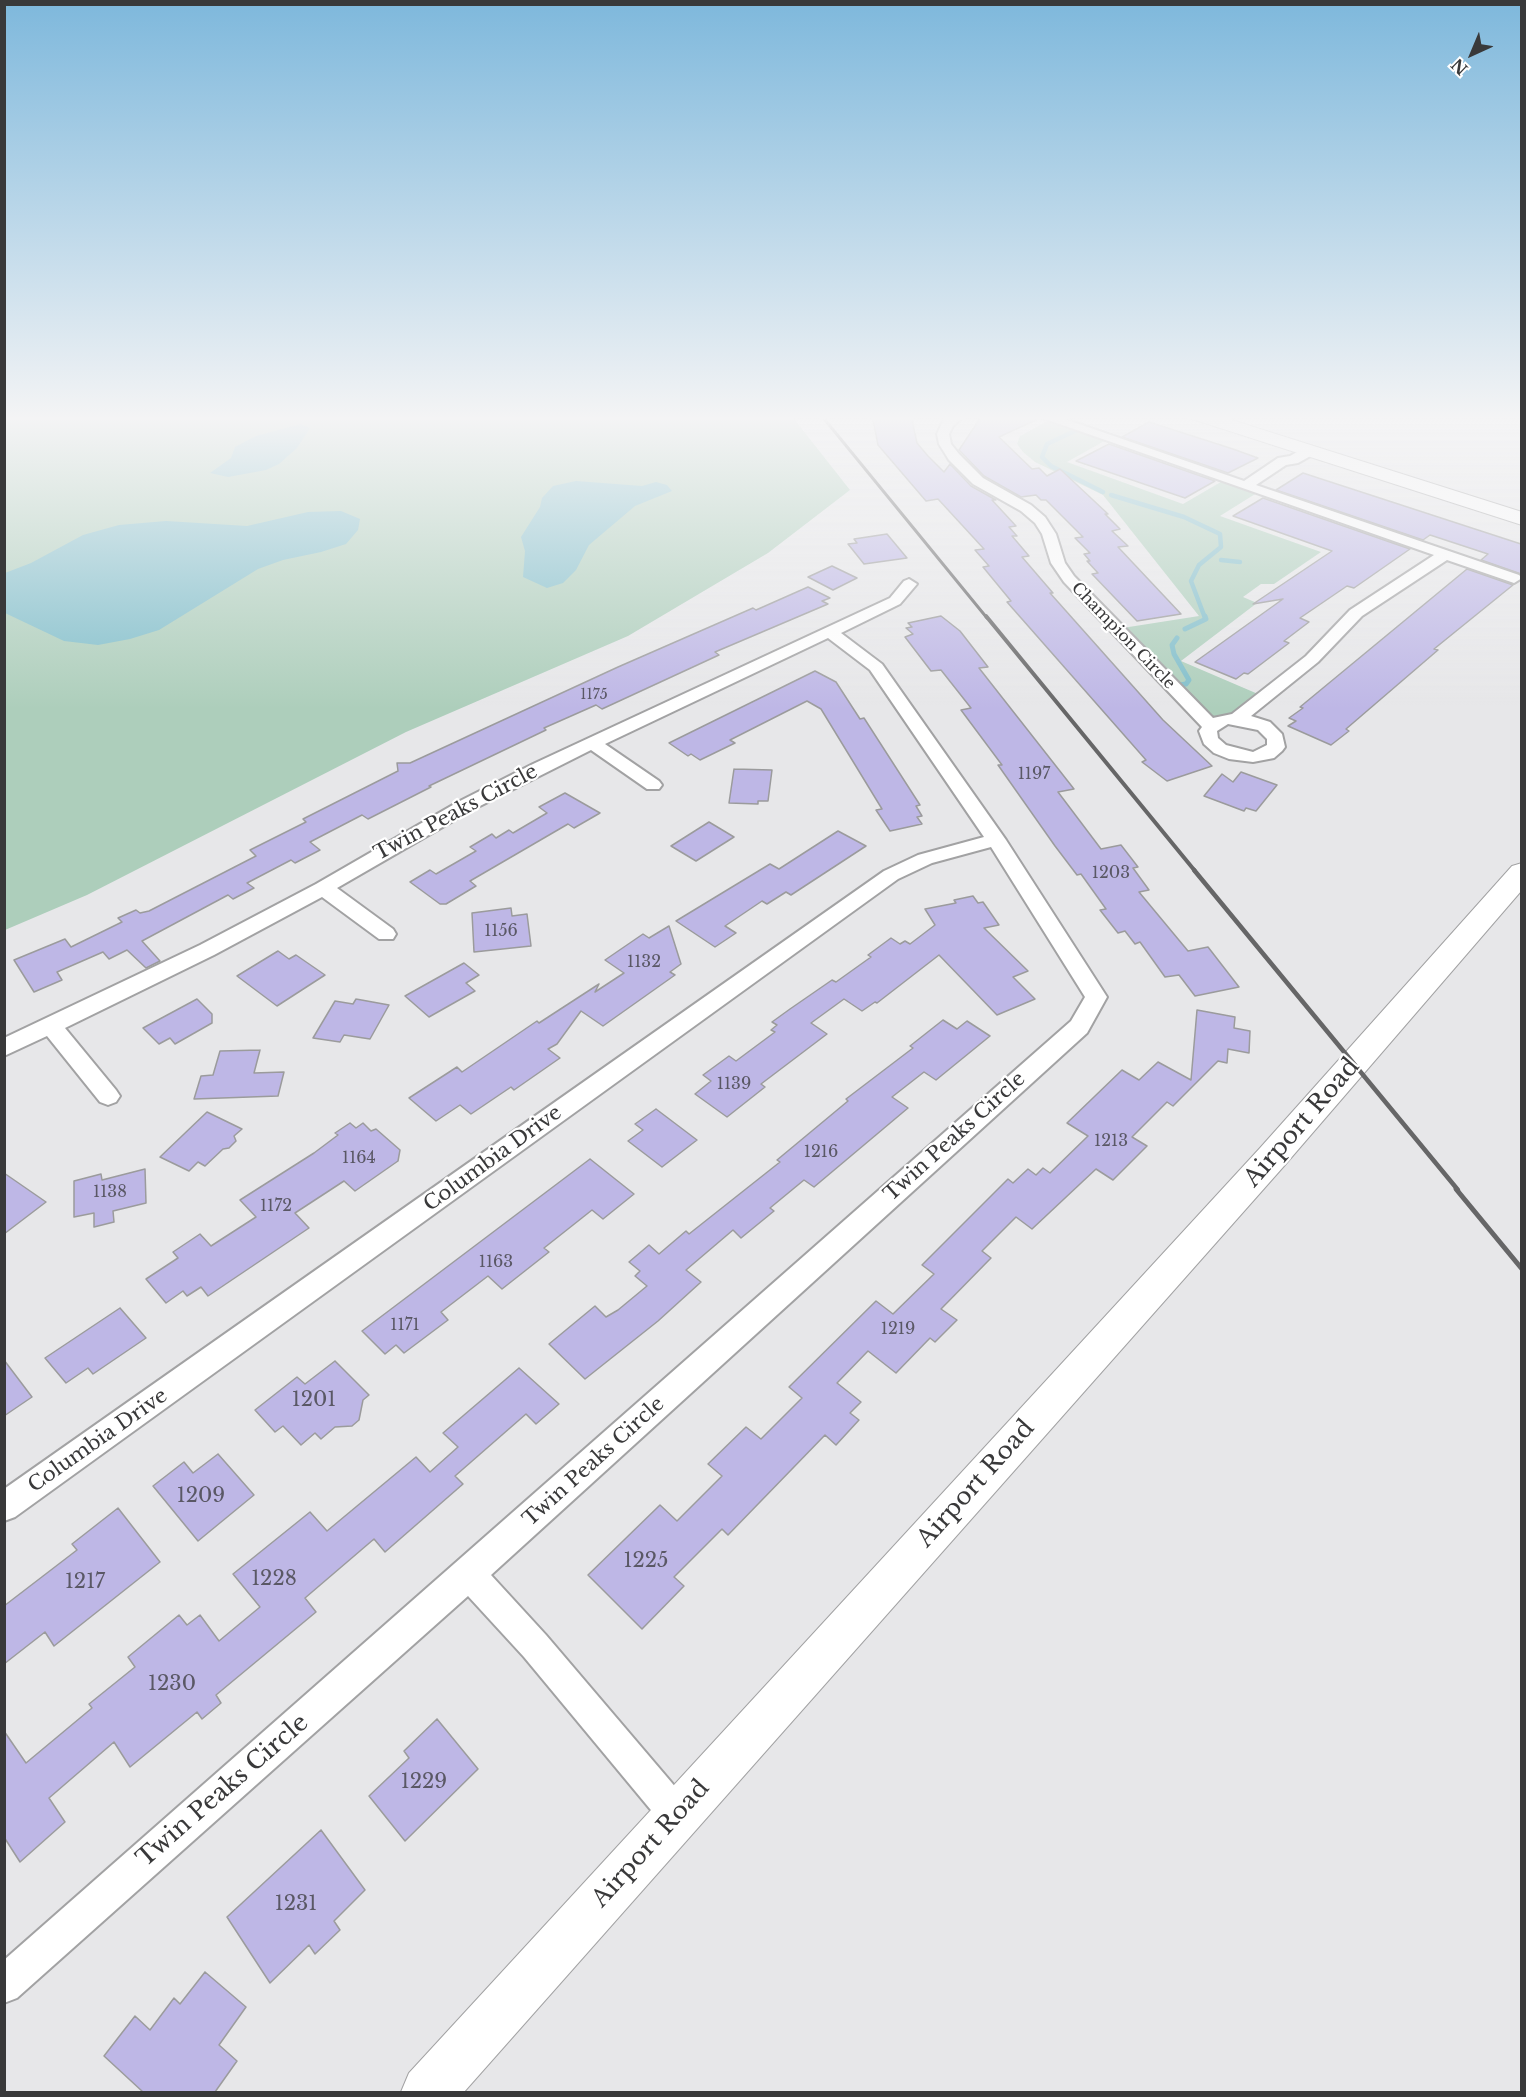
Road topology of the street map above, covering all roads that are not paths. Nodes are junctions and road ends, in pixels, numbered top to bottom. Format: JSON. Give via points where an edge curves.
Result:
{"nodes":[{"id":1,"x":1032,"y":513,"type":"edge"},
{"id":2,"x":1324,"y":513,"type":"edge"},
{"id":3,"x":1500,"y":513,"type":"edge"},
{"id":4,"x":1521,"y":519,"type":"edge"},
{"id":5,"x":1446,"y":554,"type":"junction"},
{"id":6,"x":1514,"y":578,"type":"dead end"},
{"id":7,"x":909,"y":585,"type":"dead end"},
{"id":8,"x":831,"y":633,"type":"junction"},
{"id":9,"x":1238,"y":719,"type":"junction"},
{"id":10,"x":1211,"y":726,"type":"junction"},
{"id":11,"x":593,"y":744,"type":"junction"},
{"id":12,"x":653,"y":785,"type":"dead end"},
{"id":13,"x":996,"y":840,"type":"junction"},
{"id":14,"x":1521,"y":872,"type":"edge"},
{"id":15,"x":323,"y":888,"type":"junction"},
{"id":16,"x":386,"y":934,"type":"dead end"},
{"id":17,"x":52,"y":1027,"type":"junction"},
{"id":18,"x":4,"y":1048,"type":"edge"},
{"id":19,"x":108,"y":1096,"type":"dead end"},
{"id":20,"x":4,"y":1507,"type":"edge"},
{"id":21,"x":469,"y":1574,"type":"junction"},
{"id":22,"x":677,"y":1815,"type":"junction"},
{"id":23,"x":4,"y":1984,"type":"edge"},
{"id":24,"x":428,"y":2092,"type":"edge"}],
"edges":[{"from":1,"to":10,"type":"street","name":"Champion Circle","via":[[1049,534],[1058,563],[1069,579]]},
{"from":2,"to":5,"type":"street"},
{"from":3,"to":4,"type":"main road"},
{"from":5,"to":6,"type":"street"},
{"from":5,"to":9,"type":"street","via":[[1356,614],[1312,659]]},
{"from":7,"to":8,"type":"street","name":"Twin Peaks Circle","via":[[895,601]]},
{"from":8,"to":11,"type":"street","name":"Twin Peaks Circle"},
{"from":8,"to":13,"type":"street","name":"Twin Peaks Circle","via":[[876,667]]},
{"from":9,"to":10,"type":"street","via":[[1222,720]]},
{"from":9,"to":10,"type":"street","via":[[1268,729],[1277,741],[1274,750],[1258,756],[1230,753],[1210,740],[1207,734]]},
{"from":11,"to":12,"type":"street"},
{"from":11,"to":15,"type":"street","name":"Twin Peaks Circle","via":[[465,806]]},
{"from":13,"to":20,"type":"street","name":"Columbia Drive","via":[[924,859],[891,875]]},
{"from":13,"to":21,"type":"street","name":"Twin Peaks Circle","via":[[1096,997],[1079,1027]]},
{"from":14,"to":22,"type":"main road","name":"Airport Road","via":[[1272,1157]]},
{"from":15,"to":16,"type":"street"},
{"from":15,"to":17,"type":"street","name":"Twin Peaks Circle"},
{"from":17,"to":18,"type":"street","name":"Twin Peaks Circle"},
{"from":17,"to":19,"type":"street"},
{"from":21,"to":22,"type":"street"},
{"from":21,"to":23,"type":"street","name":"Twin Peaks Circle"},
{"from":22,"to":24,"type":"main road","name":"Airport Road"}]}
